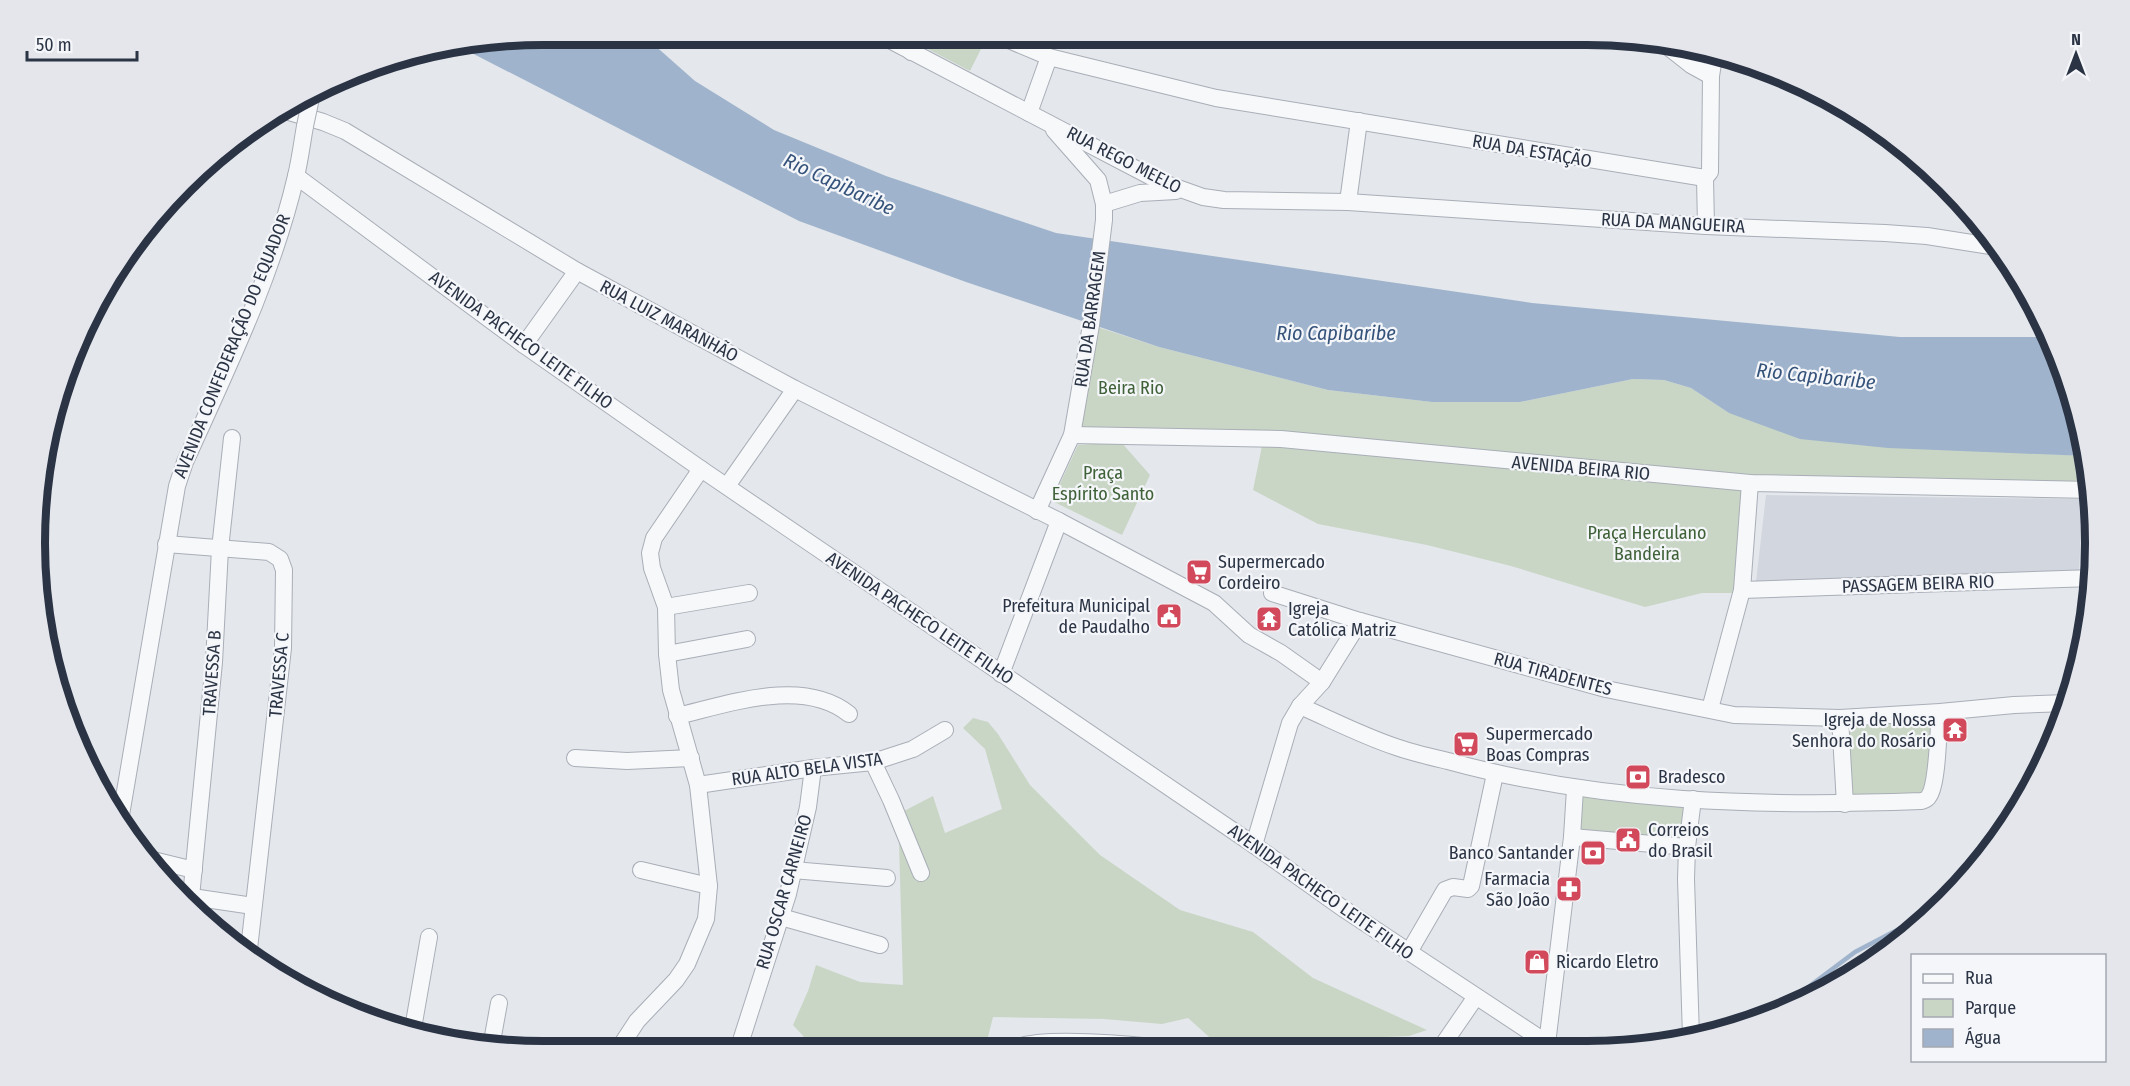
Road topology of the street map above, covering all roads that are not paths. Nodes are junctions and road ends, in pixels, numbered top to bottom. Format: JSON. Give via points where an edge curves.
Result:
{"nodes":[{"id":1,"x":898,"y":45,"type":"edge"},
{"id":2,"x":915,"y":45,"type":"edge"},
{"id":3,"x":1020,"y":45,"type":"edge"},
{"id":4,"x":911,"y":52,"type":"junction"},
{"id":5,"x":1676,"y":54,"type":"edge"},
{"id":6,"x":1048,"y":57,"type":"junction"},
{"id":7,"x":1713,"y":61,"type":"edge"},
{"id":8,"x":1711,"y":76,"type":"junction"},
{"id":9,"x":310,"y":103,"type":"edge"},
{"id":10,"x":292,"y":113,"type":"edge"},
{"id":11,"x":1029,"y":113,"type":"junction"},
{"id":12,"x":1046,"y":120,"type":"junction"},
{"id":13,"x":1359,"y":121,"type":"junction"},
{"id":14,"x":296,"y":176,"type":"junction"},
{"id":15,"x":1705,"y":178,"type":"junction"},
{"id":16,"x":1185,"y":192,"type":"junction"},
{"id":17,"x":1348,"y":202,"type":"junction"},
{"id":18,"x":1104,"y":212,"type":"junction"},
{"id":19,"x":1706,"y":226,"type":"junction"},
{"id":20,"x":1986,"y":245,"type":"edge"},
{"id":21,"x":577,"y":271,"type":"junction"},
{"id":22,"x":524,"y":345,"type":"junction"},
{"id":23,"x":795,"y":389,"type":"junction"},
{"id":24,"x":1072,"y":435,"type":"junction"},
{"id":25,"x":232,"y":438,"type":"dead end"},
{"id":26,"x":701,"y":469,"type":"junction"},
{"id":27,"x":1750,"y":483,"type":"junction"},
{"id":28,"x":727,"y":486,"type":"junction"},
{"id":29,"x":2082,"y":490,"type":"edge"},
{"id":30,"x":1037,"y":510,"type":"junction"},
{"id":31,"x":1059,"y":521,"type":"junction"},
{"id":32,"x":166,"y":544,"type":"junction"},
{"id":33,"x":220,"y":549,"type":"junction"},
{"id":34,"x":2084,"y":578,"type":"edge"},
{"id":35,"x":1742,"y":590,"type":"junction"},
{"id":36,"x":749,"y":593,"type":"dead end"},
{"id":37,"x":1272,"y":593,"type":"dead end"},
{"id":38,"x":666,"y":607,"type":"junction"},
{"id":39,"x":1360,"y":621,"type":"junction"},
{"id":40,"x":747,"y":639,"type":"dead end"},
{"id":41,"x":667,"y":654,"type":"junction"},
{"id":42,"x":1001,"y":674,"type":"junction"},
{"id":43,"x":1322,"y":682,"type":"junction"},
{"id":44,"x":1300,"y":706,"type":"junction"},
{"id":45,"x":2057,"y":708,"type":"edge"},
{"id":46,"x":1710,"y":709,"type":"junction"},
{"id":47,"x":1940,"y":712,"type":"junction"},
{"id":48,"x":849,"y":714,"type":"dead end"},
{"id":49,"x":677,"y":716,"type":"junction"},
{"id":50,"x":1840,"y":718,"type":"junction"},
{"id":51,"x":945,"y":730,"type":"dead end"},
{"id":52,"x":575,"y":758,"type":"dead end"},
{"id":53,"x":691,"y":759,"type":"junction"},
{"id":54,"x":873,"y":762,"type":"junction"},
{"id":55,"x":813,"y":768,"type":"junction"},
{"id":56,"x":1495,"y":774,"type":"junction"},
{"id":57,"x":698,"y":784,"type":"junction"},
{"id":58,"x":1575,"y":789,"type":"junction"},
{"id":59,"x":1693,"y":798,"type":"junction"},
{"id":60,"x":1845,"y":804,"type":"junction"},
{"id":61,"x":122,"y":809,"type":"edge"},
{"id":62,"x":1572,"y":837,"type":"junction"},
{"id":63,"x":1254,"y":845,"type":"junction"},
{"id":64,"x":1687,"y":847,"type":"junction"},
{"id":65,"x":162,"y":862,"type":"edge"},
{"id":66,"x":194,"y":870,"type":"junction"},
{"id":67,"x":641,"y":870,"type":"dead end"},
{"id":68,"x":793,"y":870,"type":"junction"},
{"id":69,"x":921,"y":873,"type":"dead end"},
{"id":70,"x":887,"y":878,"type":"dead end"},
{"id":71,"x":709,"y":886,"type":"junction"},
{"id":72,"x":192,"y":896,"type":"edge"},
{"id":73,"x":199,"y":903,"type":"edge"},
{"id":74,"x":253,"y":906,"type":"junction"},
{"id":75,"x":781,"y":917,"type":"junction"},
{"id":76,"x":429,"y":937,"type":"dead end"},
{"id":77,"x":249,"y":945,"type":"edge"},
{"id":78,"x":880,"y":945,"type":"dead end"},
{"id":79,"x":1409,"y":952,"type":"junction"},
{"id":80,"x":1475,"y":998,"type":"junction"},
{"id":81,"x":499,"y":1003,"type":"dead end"},
{"id":82,"x":414,"y":1024,"type":"edge"},
{"id":83,"x":1691,"y":1030,"type":"edge"},
{"id":84,"x":493,"y":1038,"type":"edge"},
{"id":85,"x":624,"y":1041,"type":"edge"},
{"id":86,"x":741,"y":1041,"type":"edge"},
{"id":87,"x":1445,"y":1041,"type":"edge"},
{"id":88,"x":1542,"y":1041,"type":"edge"},
{"id":89,"x":1551,"y":1041,"type":"edge"}],
"edges":[{"from":1,"to":4,"type":"street","name":"RUA REGO MEELO"},
{"from":2,"to":4,"type":"street"},
{"from":3,"to":6,"type":"street","name":"RUA DA ESTAÇÃO"},
{"from":4,"to":11,"type":"street","name":"RUA REGO MEELO"},
{"from":5,"to":8,"type":"street"},
{"from":6,"to":11,"type":"street"},
{"from":6,"to":13,"type":"street","name":"RUA DA ESTAÇÃO","via":[[1216,98]]},
{"from":7,"to":8,"type":"street"},
{"from":8,"to":15,"type":"street","via":[[1710,172]]},
{"from":9,"to":14,"type":"street","name":"AVENIDA CONFEDERAÇÃO DO EQUADOR","bridge":true},
{"from":10,"to":21,"type":"street","name":"RUA LUIZ MARANHÃO","via":[[345,131]]},
{"from":11,"to":12,"type":"street","name":"RUA REGO MEELO"},
{"from":12,"to":16,"type":"street","name":"RUA REGO MEELO"},
{"from":12,"to":18,"type":"street","name":"RUA DA BARRAGEM","via":[[1098,180]]},
{"from":13,"to":15,"type":"street","name":"RUA DA ESTAÇÃO"},
{"from":13,"to":17,"type":"street"},
{"from":14,"to":22,"type":"street","name":"AVENIDA PACHECO LEITE FILHO"},
{"from":14,"to":32,"type":"street","name":"AVENIDA CONFEDERAÇÃO DO EQUADOR","via":[[249,316],[185,462]]},
{"from":15,"to":19,"type":"street"},
{"from":16,"to":17,"type":"street","name":"RUA REGO MEELO","via":[[1224,200]]},
{"from":16,"to":18,"type":"street","via":[[1140,193]]},
{"from":17,"to":19,"type":"street","name":"RUA DA MANGUEIRA"},
{"from":18,"to":24,"type":"street","name":"RUA DA BARRAGEM","via":[[1091,325]]},
{"from":19,"to":20,"type":"street","name":"RUA DA MANGUEIRA","via":[[1895,233]]},
{"from":21,"to":22,"type":"street"},
{"from":21,"to":23,"type":"street","name":"RUA LUIZ MARANHÃO"},
{"from":22,"to":26,"type":"street","name":"AVENIDA PACHECO LEITE FILHO"},
{"from":23,"to":28,"type":"street"},
{"from":23,"to":30,"type":"street","name":"RUA LUIZ MARANHÃO"},
{"from":24,"to":27,"type":"street","name":"AVENIDA BEIRA RIO","via":[[1281,439]]},
{"from":24,"to":30,"type":"street","name":"RUA DA BARRAGEM"},
{"from":25,"to":33,"type":"street","name":"TRAVESSA B"},
{"from":26,"to":28,"type":"street","name":"AVENIDA PACHECO LEITE FILHO"},
{"from":26,"to":38,"type":"street","via":[[650,548],[650,561]]},
{"from":27,"to":29,"type":"street","name":"AVENIDA BEIRA RIO"},
{"from":27,"to":35,"type":"street"},
{"from":28,"to":42,"type":"street","name":"AVENIDA PACHECO LEITE FILHO"},
{"from":30,"to":31,"type":"street","name":"RUA LUIZ MARANHÃO"},
{"from":31,"to":42,"type":"street"},
{"from":31,"to":43,"type":"street","name":"RUA LUIZ MARANHÃO","via":[[1214,603],[1249,635]]},
{"from":32,"to":33,"type":"street","name":"TRAVESSA C"},
{"from":32,"to":61,"type":"street","name":"AVENIDA CONFEDERAÇÃO DO EQUADOR"},
{"from":33,"to":66,"type":"street","name":"TRAVESSA B","via":[[214,662]]},
{"from":33,"to":74,"type":"street","name":"TRAVESSA C","via":[[270,552],[280,559],[284,570],[283,648]]},
{"from":34,"to":35,"type":"street","name":"PASSAGEM BEIRA RIO"},
{"from":35,"to":46,"type":"street"},
{"from":36,"to":38,"type":"street"},
{"from":37,"to":39,"type":"street","name":"RUA TIRADENTES"},
{"from":38,"to":41,"type":"street"},
{"from":39,"to":43,"type":"street"},
{"from":39,"to":46,"type":"street","name":"RUA TIRADENTES","via":[[1606,689]]},
{"from":40,"to":41,"type":"street"},
{"from":41,"to":49,"type":"street"},
{"from":42,"to":63,"type":"street","name":"AVENIDA PACHECO LEITE FILHO"},
{"from":43,"to":44,"type":"street"},
{"from":44,"to":56,"type":"street","via":[[1396,747]]},
{"from":44,"to":63,"type":"street","via":[[1290,723]]},
{"from":45,"to":47,"type":"street","name":"RUA TIRADENTES","via":[[1983,707]]},
{"from":46,"to":50,"type":"street","name":"RUA TIRADENTES","via":[[1747,717]]},
{"from":47,"to":50,"type":"street","name":"RUA TIRADENTES"},
{"from":47,"to":60,"type":"street","via":[[1935,777],[1927,799]]},
{"from":48,"to":49,"type":"street","via":[[823,699],[779,695]]},
{"from":49,"to":53,"type":"street"},
{"from":50,"to":60,"type":"street"},
{"from":51,"to":54,"type":"street","name":"RUA ALTO BELA VISTA","via":[[913,749]]},
{"from":52,"to":53,"type":"street"},
{"from":53,"to":57,"type":"street"},
{"from":54,"to":55,"type":"street","name":"RUA ALTO BELA VISTA"},
{"from":54,"to":69,"type":"street"},
{"from":55,"to":57,"type":"street","name":"RUA ALTO BELA VISTA"},
{"from":55,"to":68,"type":"street","name":"RUA OSCAR CARNEIRO"},
{"from":56,"to":58,"type":"street"},
{"from":56,"to":79,"type":"street","via":[[1471,886],[1445,890]]},
{"from":57,"to":71,"type":"street"},
{"from":58,"to":59,"type":"street"},
{"from":58,"to":62,"type":"street"},
{"from":59,"to":60,"type":"street"},
{"from":59,"to":64,"type":"street"},
{"from":62,"to":64,"type":"street"},
{"from":62,"to":89,"type":"street"},
{"from":63,"to":79,"type":"street","name":"AVENIDA PACHECO LEITE FILHO"},
{"from":64,"to":83,"type":"street"},
{"from":65,"to":66,"type":"street"},
{"from":66,"to":72,"type":"street","name":"TRAVESSA B"},
{"from":67,"to":71,"type":"street"},
{"from":68,"to":70,"type":"street"},
{"from":68,"to":75,"type":"street","name":"RUA OSCAR CARNEIRO"},
{"from":71,"to":85,"type":"street","via":[[706,919],[687,964]]},
{"from":73,"to":74,"type":"street"},
{"from":74,"to":77,"type":"street","name":"TRAVESSA C"},
{"from":75,"to":78,"type":"street"},
{"from":75,"to":86,"type":"street","name":"RUA OSCAR CARNEIRO"},
{"from":76,"to":82,"type":"street"},
{"from":79,"to":80,"type":"street","name":"AVENIDA PACHECO LEITE FILHO"},
{"from":80,"to":87,"type":"street"},
{"from":80,"to":88,"type":"street","name":"AVENIDA PACHECO LEITE FILHO"},
{"from":81,"to":84,"type":"street"}]}
